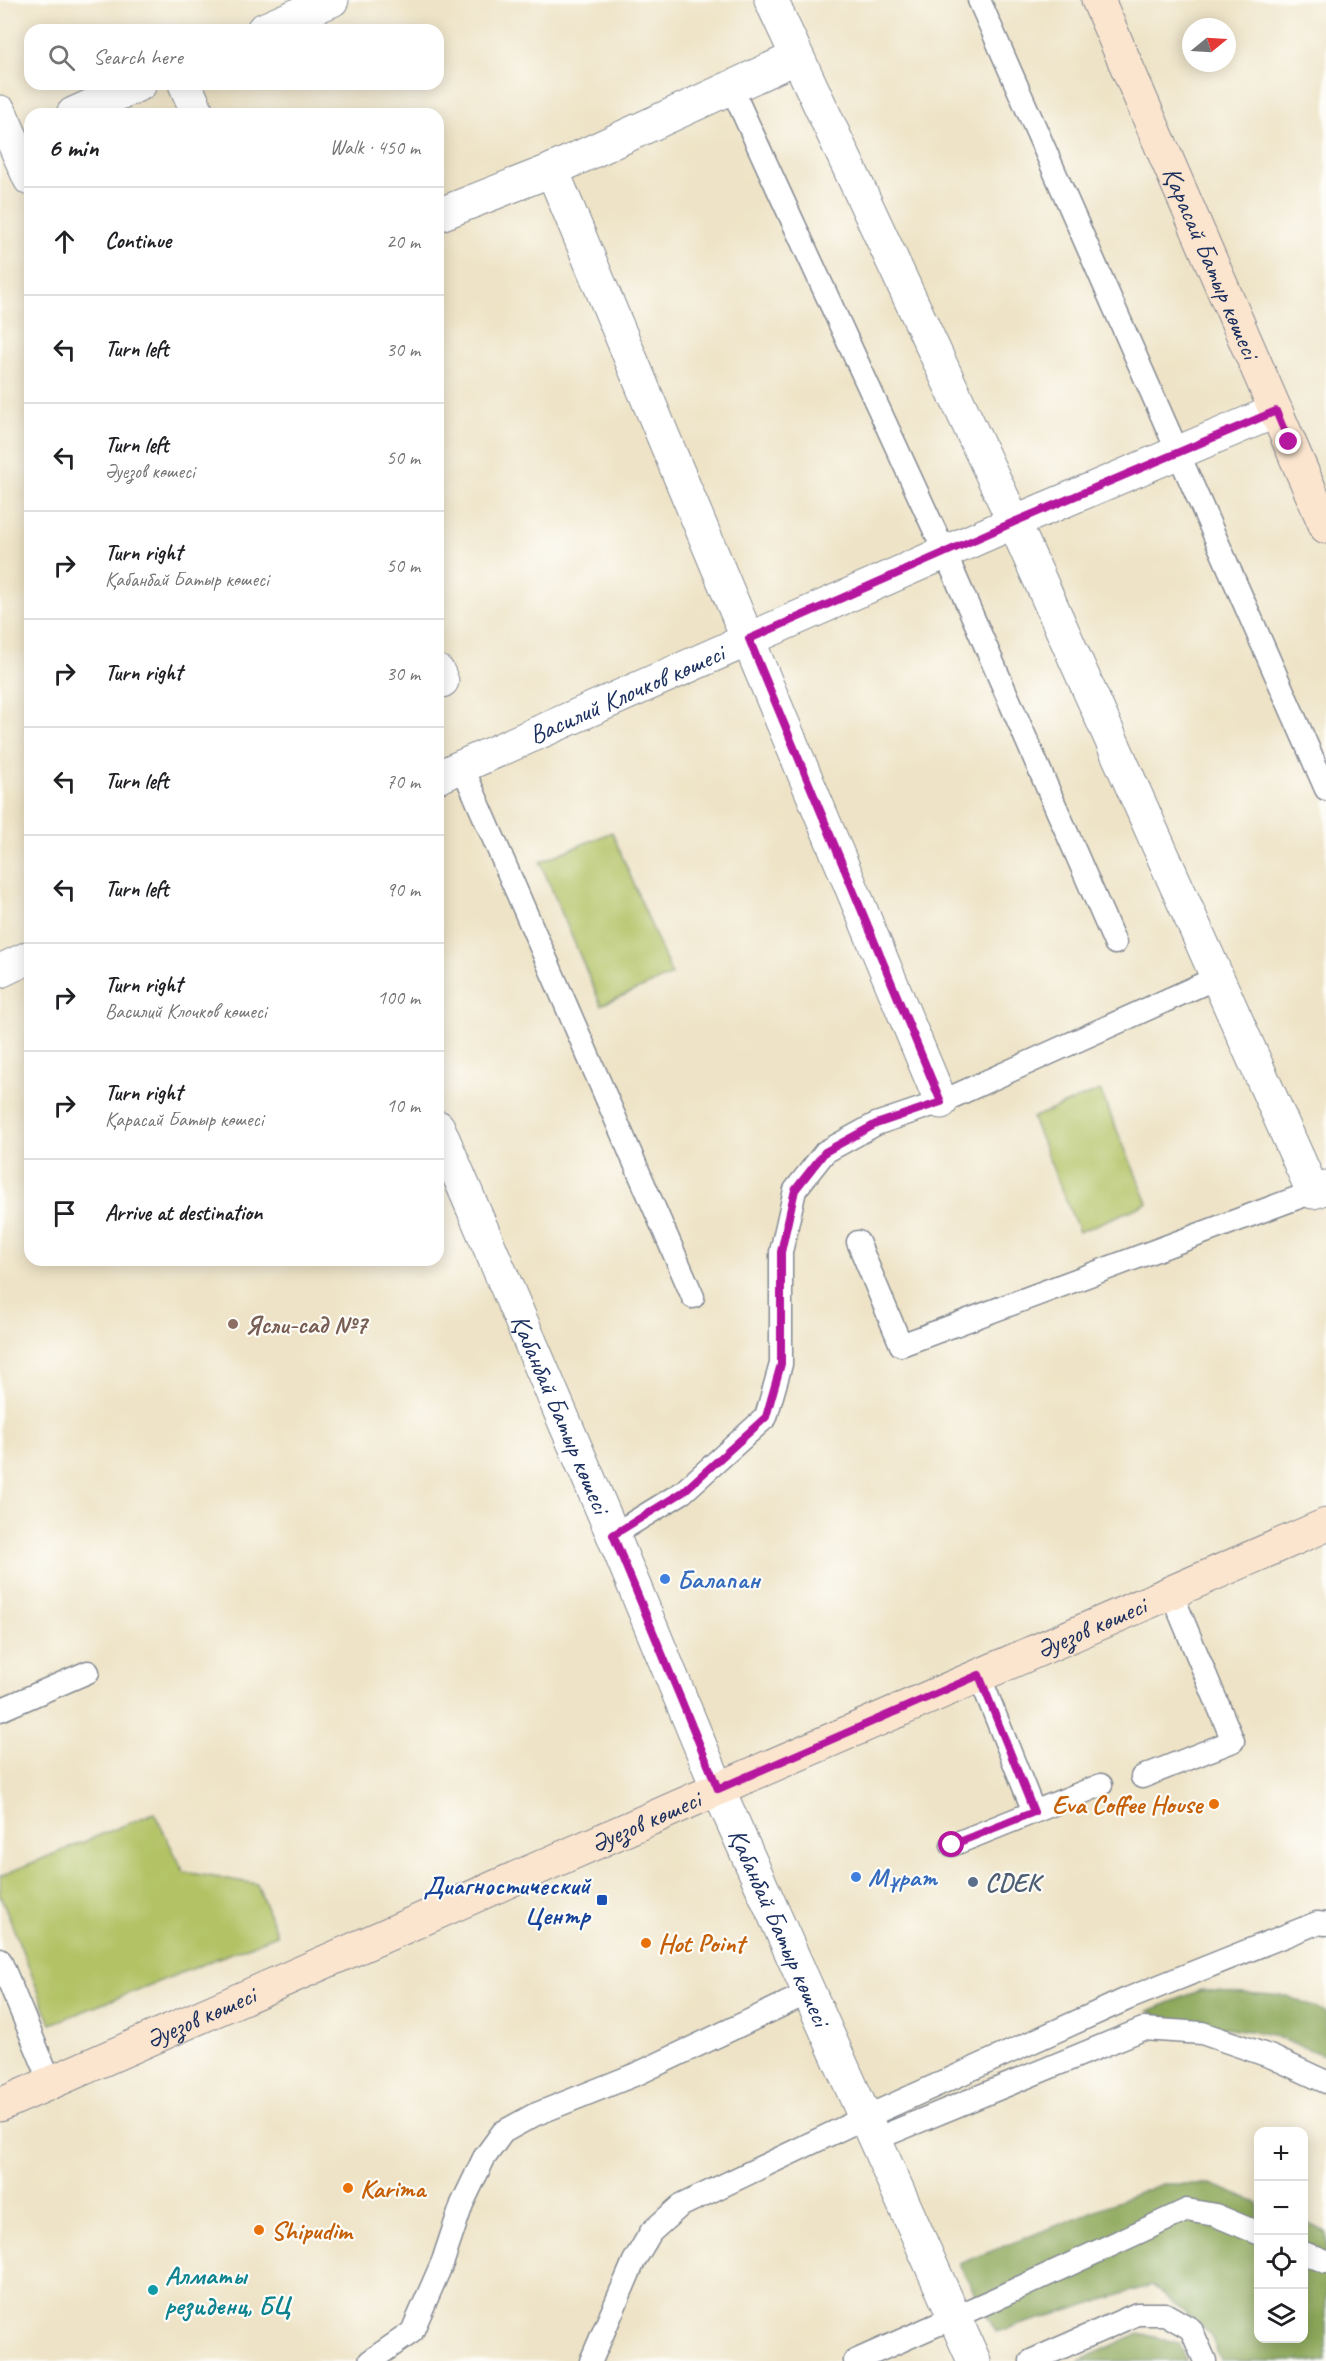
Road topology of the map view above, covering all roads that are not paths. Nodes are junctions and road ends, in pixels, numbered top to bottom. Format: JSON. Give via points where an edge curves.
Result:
{"nodes":[{"id":1,"x":332,"y":0,"type":"edge"},
{"id":2,"x":771,"y":0,"type":"edge"},
{"id":3,"x":980,"y":0,"type":"edge"},
{"id":4,"x":1098,"y":0,"type":"edge"},
{"id":5,"x":277,"y":24,"type":"edge"},
{"id":6,"x":797,"y":57,"type":"junction"},
{"id":7,"x":731,"y":87,"type":"junction"},
{"id":8,"x":127,"y":90,"type":"edge"},
{"id":9,"x":188,"y":90,"type":"edge"},
{"id":10,"x":86,"y":108,"type":"edge"},
{"id":11,"x":195,"y":108,"type":"edge"},
{"id":12,"x":0,"y":112,"type":"edge"},
{"id":13,"x":22,"y":137,"type":"edge"},
{"id":14,"x":552,"y":170,"type":"junction"},
{"id":15,"x":444,"y":213,"type":"edge"},
{"id":16,"x":1276,"y":411,"type":"junction"},
{"id":17,"x":1179,"y":452,"type":"junction"},
{"id":18,"x":1014,"y":522,"type":"junction"},
{"id":19,"x":1326,"y":527,"type":"edge"},
{"id":20,"x":945,"y":552,"type":"junction"},
{"id":21,"x":749,"y":639,"type":"junction"},
{"id":22,"x":450,"y":772,"type":"edge"},
{"id":23,"x":1326,"y":789,"type":"edge"},
{"id":24,"x":1115,"y":943,"type":"dead end"},
{"id":25,"x":24,"y":960,"type":"edge"},
{"id":26,"x":0,"y":971,"type":"edge"},
{"id":27,"x":1216,"y":978,"type":"junction"},
{"id":28,"x":941,"y":1102,"type":"junction"},
{"id":29,"x":444,"y":1141,"type":"edge"},
{"id":30,"x":1319,"y":1190,"type":"edge"},
{"id":31,"x":858,"y":1242,"type":"dead end"},
{"id":32,"x":693,"y":1297,"type":"dead end"},
{"id":33,"x":1326,"y":1525,"type":"edge"},
{"id":34,"x":613,"y":1535,"type":"junction"},
{"id":35,"x":1171,"y":1592,"type":"junction"},
{"id":36,"x":88,"y":1672,"type":"dead end"},
{"id":37,"x":979,"y":1675,"type":"junction"},
{"id":38,"x":0,"y":1710,"type":"edge"},
{"id":39,"x":1142,"y":1777,"type":"dead end"},
{"id":40,"x":1101,"y":1785,"type":"dead end"},
{"id":41,"x":718,"y":1789,"type":"junction"},
{"id":42,"x":1034,"y":1812,"type":"junction"},
{"id":43,"x":952,"y":1845,"type":"dead end"},
{"id":44,"x":1326,"y":1924,"type":"edge"},
{"id":45,"x":0,"y":1960,"type":"edge"},
{"id":46,"x":810,"y":1992,"type":"junction"},
{"id":47,"x":1326,"y":2082,"type":"edge"},
{"id":48,"x":51,"y":2083,"type":"junction"},
{"id":49,"x":0,"y":2105,"type":"edge"},
{"id":50,"x":871,"y":2128,"type":"junction"},
{"id":51,"x":1254,"y":2231,"type":"edge"},
{"id":52,"x":1308,"y":2255,"type":"edge"},
{"id":53,"x":1326,"y":2262,"type":"edge"},
{"id":54,"x":954,"y":2316,"type":"junction"},
{"id":55,"x":370,"y":2361,"type":"edge"},
{"id":56,"x":591,"y":2361,"type":"edge"},
{"id":57,"x":855,"y":2361,"type":"edge"},
{"id":58,"x":974,"y":2361,"type":"edge"},
{"id":59,"x":1031,"y":2361,"type":"edge"},
{"id":60,"x":1205,"y":2361,"type":"edge"}],
"edges":[{"from":1,"to":5,"type":"street"},
{"from":2,"to":6,"type":"street"},
{"from":3,"to":17,"type":"lane"},
{"from":4,"to":16,"type":"main road","name":"Қарасай Батыр көшесі"},
{"from":6,"to":7,"type":"street"},
{"from":6,"to":18,"type":"street"},
{"from":7,"to":14,"type":"street"},
{"from":7,"to":20,"type":"lane"},
{"from":8,"to":10,"type":"street"},
{"from":9,"to":11,"type":"street"},
{"from":12,"to":13,"type":"street"},
{"from":14,"to":15,"type":"street"},
{"from":14,"to":21,"type":"street"},
{"from":16,"to":17,"type":"street","name":"Василий Клочков көшесі"},
{"from":16,"to":19,"type":"main road","name":"Қарасай Батыр көшесі"},
{"from":17,"to":18,"type":"street","name":"Василий Клочков көшесі"},
{"from":17,"to":23,"type":"lane"},
{"from":18,"to":20,"type":"street","name":"Василий Клочков көшесі"},
{"from":18,"to":27,"type":"street"},
{"from":20,"to":21,"type":"street","name":"Василий Клочков көшесі"},
{"from":20,"to":24,"type":"lane"},
{"from":21,"to":22,"type":"street","name":"Василий Клочков көшесі"},
{"from":21,"to":28,"type":"street"},
{"from":22,"to":32,"type":"lane"},
{"from":25,"to":26,"type":"street"},
{"from":27,"to":28,"type":"lane"},
{"from":27,"to":30,"type":"street"},
{"from":28,"to":34,"type":"lane","via":[[876,1124],[825,1152],[795,1190],[781,1252],[781,1364],[766,1417],[683,1492]]},
{"from":29,"to":34,"type":"street","name":"Қабанбай Батыр көшесі"},
{"from":30,"to":31,"type":"lane","via":[[901,1345]]},
{"from":33,"to":35,"type":"main road","name":"Әуезов көшесі"},
{"from":34,"to":41,"type":"street","name":"Қабанбай Батыр көшесі"},
{"from":35,"to":37,"type":"main road","name":"Әуезов көшесі"},
{"from":35,"to":39,"type":"lane","via":[[1233,1741]]},
{"from":36,"to":38,"type":"lane"},
{"from":37,"to":41,"type":"main road","name":"Әуезов көшесі"},
{"from":37,"to":42,"type":"lane"},
{"from":40,"to":42,"type":"lane"},
{"from":41,"to":46,"type":"street","name":"Қабанбай Батыр көшесі"},
{"from":41,"to":48,"type":"main road","name":"Әуезов көшесі"},
{"from":42,"to":43,"type":"lane"},
{"from":44,"to":50,"type":"lane","via":[[1317,1923],[1127,1999]]},
{"from":45,"to":48,"type":"lane"},
{"from":46,"to":50,"type":"street","name":"Қабанбай Батыр көшесі"},
{"from":46,"to":55,"type":"lane","via":[[503,2132],[484,2158],[462,2204],[412,2332]]},
{"from":47,"to":50,"type":"lane","via":[[1272,2057],[1202,2033],[1143,2029]]},
{"from":48,"to":49,"type":"main road","name":"Әуезов көшесі"},
{"from":50,"to":54,"type":"street","name":"Қабанбай Батыр көшесі"},
{"from":50,"to":56,"type":"lane","via":[[680,2206],[651,2232],[634,2261]]},
{"from":51,"to":54,"type":"lane","via":[[1215,2215],[1187,2210]]},
{"from":52,"to":53,"type":"lane"},
{"from":54,"to":57,"type":"lane"},
{"from":54,"to":58,"type":"street","name":"Қабанбай Батыр көшесі"},
{"from":59,"to":60,"type":"lane","via":[[1137,2314],[1165,2314],[1191,2329]]}]}
